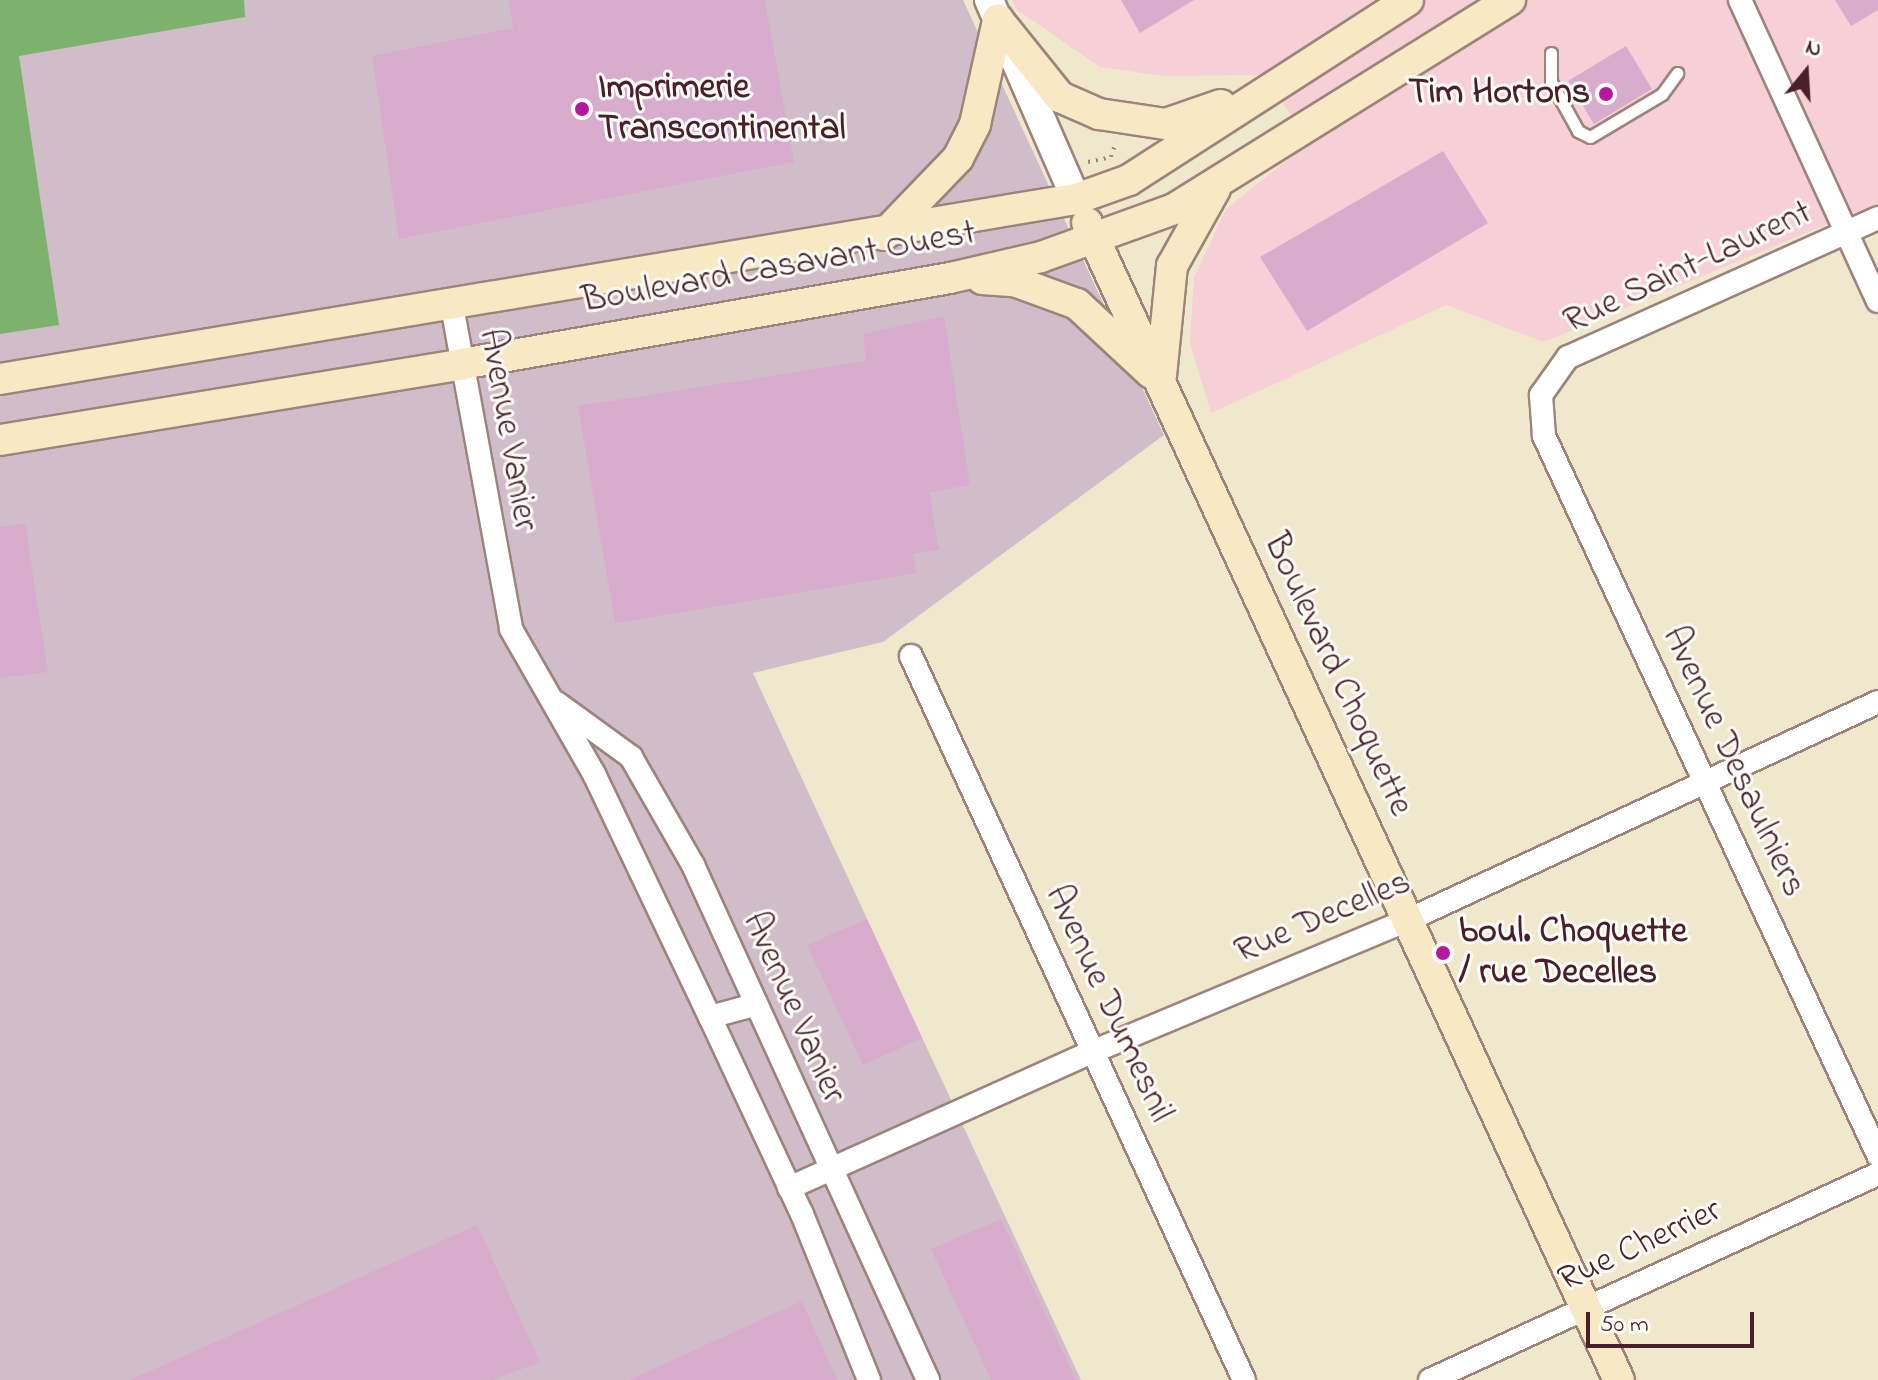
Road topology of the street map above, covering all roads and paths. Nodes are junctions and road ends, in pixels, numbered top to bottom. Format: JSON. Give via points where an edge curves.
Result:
{"nodes":[{"id":1,"x":1408,"y":0,"type":"edge"},
{"id":2,"x":1510,"y":0,"type":"edge"},
{"id":3,"x":1740,"y":0,"type":"edge"},
{"id":4,"x":994,"y":10,"type":"edge"},
{"id":5,"x":1551,"y":53,"type":"dead end"},
{"id":6,"x":1677,"y":73,"type":"dead end"},
{"id":7,"x":1275,"y":84,"type":"junction"},
{"id":8,"x":1123,"y":121,"type":"junction"},
{"id":9,"x":1063,"y":168,"type":"junction"},
{"id":10,"x":1219,"y":183,"type":"junction"},
{"id":11,"x":1076,"y":199,"type":"junction"},
{"id":12,"x":1878,"y":218,"type":"edge"},
{"id":13,"x":1845,"y":233,"type":"junction"},
{"id":14,"x":884,"y":235,"type":"junction"},
{"id":15,"x":1095,"y":239,"type":"junction"},
{"id":16,"x":950,"y":278,"type":"junction"},
{"id":17,"x":1878,"y":301,"type":"edge"},
{"id":18,"x":452,"y":306,"type":"junction"},
{"id":19,"x":462,"y":364,"type":"junction"},
{"id":20,"x":0,"y":379,"type":"edge"},
{"id":21,"x":1161,"y":382,"type":"junction"},
{"id":22,"x":1541,"y":395,"type":"joint"},
{"id":23,"x":0,"y":440,"type":"edge"},
{"id":24,"x":911,"y":656,"type":"dead end"},
{"id":25,"x":550,"y":698,"type":"junction"},
{"id":26,"x":1878,"y":702,"type":"edge"},
{"id":27,"x":1705,"y":783,"type":"junction"},
{"id":28,"x":1408,"y":920,"type":"junction"},
{"id":29,"x":754,"y":1005,"type":"junction"},
{"id":30,"x":710,"y":1017,"type":"junction"},
{"id":31,"x":1092,"y":1052,"type":"junction"},
{"id":32,"x":1878,"y":1155,"type":"edge"},
{"id":33,"x":828,"y":1170,"type":"junction"},
{"id":34,"x":1878,"y":1174,"type":"edge"},
{"id":35,"x":789,"y":1188,"type":"junction"},
{"id":36,"x":1586,"y":1308,"type":"junction"},
{"id":37,"x":869,"y":1380,"type":"edge"},
{"id":38,"x":928,"y":1380,"type":"edge"},
{"id":39,"x":1244,"y":1380,"type":"edge"},
{"id":40,"x":1430,"y":1380,"type":"edge"},
{"id":41,"x":1619,"y":1380,"type":"edge"}],
"edges":[{"from":1,"to":7,"type":"main road","name":"Boulevard Casavant Ouest"},
{"from":2,"to":10,"type":"main road","name":"Boulevard Casavant Ouest"},
{"from":3,"to":13,"type":"street"},
{"from":4,"to":8,"type":"main road","via":[[1060,97]]},
{"from":4,"to":9,"type":"street","name":"Boulevard Choquette"},
{"from":4,"to":14,"type":"main road","via":[[975,124],[958,158]]},
{"from":5,"to":6,"type":"lane","via":[[1551,82],[1578,131],[1590,137],[1662,94]]},
{"from":7,"to":8,"type":"main road","via":[[1166,124]]},
{"from":7,"to":11,"type":"main road","name":"Boulevard Casavant Ouest","via":[[1129,180]]},
{"from":8,"to":9,"type":"path","via":[[1111,157]]},
{"from":9,"to":11,"type":"street","name":"Boulevard Choquette"},
{"from":10,"to":15,"type":"main road","name":"Boulevard Casavant Ouest","via":[[1148,221]]},
{"from":10,"to":21,"type":"main road","via":[[1172,266]]},
{"from":11,"to":14,"type":"main road","name":"Boulevard Casavant Ouest"},
{"from":11,"to":15,"type":"main road","name":"Boulevard Choquette"},
{"from":12,"to":13,"type":"street","name":"Rue Saint-Laurent"},
{"from":13,"to":17,"type":"street"},
{"from":13,"to":22,"type":"street","name":"Rue Saint-Laurent","via":[[1568,357]]},
{"from":14,"to":18,"type":"main road","name":"Boulevard Casavant Ouest"},
{"from":15,"to":16,"type":"main road","name":"Boulevard Casavant Ouest"},
{"from":15,"to":21,"type":"main road","name":"Boulevard Choquette"},
{"from":16,"to":19,"type":"main road","name":"Boulevard Casavant Ouest"},
{"from":16,"to":21,"type":"main road","via":[[1014,281],[1077,304]]},
{"from":18,"to":19,"type":"street","name":"Avenue Vanier"},
{"from":18,"to":20,"type":"main road","name":"Boulevard Casavant Ouest"},
{"from":19,"to":23,"type":"main road","name":"Boulevard Casavant Ouest"},
{"from":19,"to":25,"type":"street","name":"Avenue Vanier","via":[[503,603]]},
{"from":21,"to":28,"type":"main road","name":"Boulevard Choquette"},
{"from":22,"to":27,"type":"street","name":"Avenue Desaulniers","via":[[1544,436]]},
{"from":24,"to":31,"type":"street","name":"Avenue Dumesnil"},
{"from":25,"to":29,"type":"street","name":"Avenue Vanier","via":[[631,757],[693,865]]},
{"from":25,"to":30,"type":"street","name":"Avenue Vanier","via":[[594,774]]},
{"from":26,"to":27,"type":"street","name":"Rue Decelles"},
{"from":27,"to":28,"type":"street","name":"Rue Decelles"},
{"from":27,"to":32,"type":"street","name":"Avenue Desaulniers"},
{"from":28,"to":31,"type":"street","name":"Rue Decelles"},
{"from":28,"to":36,"type":"main road","name":"Boulevard Choquette"},
{"from":29,"to":30,"type":"street"},
{"from":29,"to":33,"type":"street","name":"Avenue Vanier"},
{"from":30,"to":35,"type":"street","name":"Avenue Vanier"},
{"from":31,"to":33,"type":"street","name":"Rue Decelles"},
{"from":31,"to":39,"type":"street","name":"Avenue Dumesnil"},
{"from":33,"to":35,"type":"street","name":"Rue Decelles"},
{"from":33,"to":38,"type":"street","name":"Avenue Vanier"},
{"from":34,"to":36,"type":"street","name":"Rue Cherrier"},
{"from":35,"to":37,"type":"street","name":"Avenue Vanier"},
{"from":36,"to":40,"type":"street","name":"Rue Cherrier"},
{"from":36,"to":41,"type":"main road","name":"Boulevard Choquette"}]}
